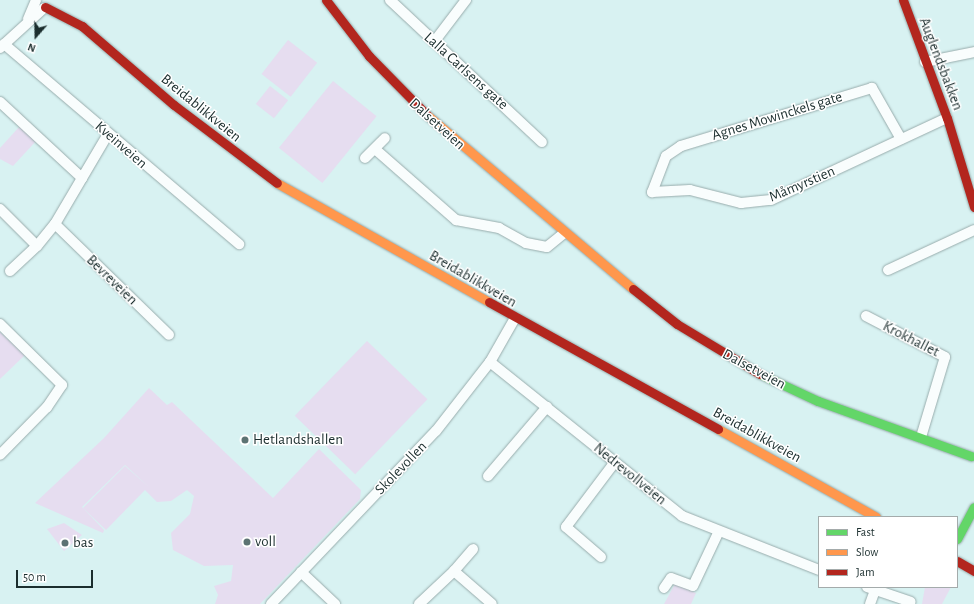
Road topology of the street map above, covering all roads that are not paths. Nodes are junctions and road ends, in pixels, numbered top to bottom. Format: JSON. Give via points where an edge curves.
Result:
{"nodes":[{"id":1,"x":36,"y":0,"type":"edge"},
{"id":2,"x":54,"y":0,"type":"edge"},
{"id":3,"x":326,"y":0,"type":"edge"},
{"id":4,"x":390,"y":0,"type":"edge"},
{"id":5,"x":466,"y":0,"type":"edge"},
{"id":6,"x":903,"y":0,"type":"edge"},
{"id":7,"x":47,"y":5,"type":"edge"},
{"id":8,"x":28,"y":19,"type":"junction"},
{"id":9,"x":82,"y":26,"type":"junction"},
{"id":10,"x":434,"y":42,"type":"junction"},
{"id":11,"x":2,"y":46,"type":"edge"},
{"id":12,"x":974,"y":52,"type":"edge"},
{"id":13,"x":925,"y":62,"type":"junction"},
{"id":14,"x":0,"y":102,"type":"edge"},
{"id":15,"x":947,"y":118,"type":"junction"},
{"id":16,"x":108,"y":134,"type":"junction"},
{"id":17,"x":385,"y":138,"type":"dead end"},
{"id":18,"x":901,"y":139,"type":"junction"},
{"id":19,"x":542,"y":142,"type":"dead end"},
{"id":20,"x":375,"y":149,"type":"junction"},
{"id":21,"x":365,"y":158,"type":"dead end"},
{"id":22,"x":82,"y":178,"type":"junction"},
{"id":23,"x":652,"y":192,"type":"joint"},
{"id":24,"x":974,"y":207,"type":"edge"},
{"id":25,"x":0,"y":209,"type":"edge"},
{"id":26,"x":55,"y":224,"type":"junction"},
{"id":27,"x":974,"y":230,"type":"edge"},
{"id":28,"x":564,"y":233,"type":"junction"},
{"id":29,"x":239,"y":244,"type":"dead end"},
{"id":30,"x":37,"y":246,"type":"junction"},
{"id":31,"x":888,"y":270,"type":"dead end"},
{"id":32,"x":10,"y":271,"type":"dead end"},
{"id":33,"x":866,"y":316,"type":"dead end"},
{"id":34,"x":515,"y":318,"type":"junction"},
{"id":35,"x":0,"y":324,"type":"edge"},
{"id":36,"x":169,"y":335,"type":"dead end"},
{"id":37,"x":490,"y":362,"type":"junction"},
{"id":38,"x":546,"y":407,"type":"junction"},
{"id":39,"x":921,"y":437,"type":"junction"},
{"id":40,"x":0,"y":455,"type":"edge"},
{"id":41,"x":971,"y":456,"type":"dead end"},
{"id":42,"x":615,"y":462,"type":"junction"},
{"id":43,"x":488,"y":476,"type":"dead end"},
{"id":44,"x":974,"y":507,"type":"edge"},
{"id":45,"x":874,"y":516,"type":"edge"},
{"id":46,"x":718,"y":532,"type":"junction"},
{"id":47,"x":958,"y":537,"type":"edge"},
{"id":48,"x":473,"y":549,"type":"dead end"},
{"id":49,"x":601,"y":557,"type":"dead end"},
{"id":50,"x":958,"y":562,"type":"edge"},
{"id":51,"x":818,"y":570,"type":"edge"},
{"id":52,"x":454,"y":571,"type":"junction"},
{"id":53,"x":974,"y":571,"type":"edge"},
{"id":54,"x":301,"y":572,"type":"junction"},
{"id":55,"x":664,"y":588,"type":"dead end"},
{"id":56,"x":871,"y":588,"type":"edge"},
{"id":57,"x":912,"y":602,"type":"dead end"},
{"id":58,"x":271,"y":604,"type":"edge"},
{"id":59,"x":334,"y":604,"type":"edge"},
{"id":60,"x":418,"y":604,"type":"edge"},
{"id":61,"x":492,"y":604,"type":"edge"},
{"id":62,"x":870,"y":604,"type":"edge"}],
"edges":[{"from":1,"to":7,"type":"street","name":"Breidablikkveien"},
{"from":1,"to":8,"type":"street"},
{"from":2,"to":9,"type":"street","name":"Breidablikkveien"},
{"from":3,"to":28,"type":"street","name":"Dalsetveien","via":[[369,56],[412,102]]},
{"from":4,"to":10,"type":"street","name":"Lalla Carlsens gate"},
{"from":5,"to":10,"type":"street"},
{"from":6,"to":13,"type":"street","name":"Auglendsbakken"},
{"from":7,"to":8,"type":"street"},
{"from":7,"to":9,"type":"street","name":"Breidablikkveien"},
{"from":8,"to":11,"type":"street"},
{"from":9,"to":34,"type":"street","name":"Breidablikkveien","via":[[174,105],[279,185]]},
{"from":10,"to":19,"type":"street","name":"Lalla Carlsens gate"},
{"from":11,"to":16,"type":"street","name":"Kveinveien"},
{"from":12,"to":13,"type":"street"},
{"from":13,"to":15,"type":"street","name":"Auglendsbakken"},
{"from":14,"to":22,"type":"street"},
{"from":15,"to":18,"type":"street","name":"Måmyrstien"},
{"from":15,"to":24,"type":"street","name":"Auglendsbakken"},
{"from":16,"to":22,"type":"street"},
{"from":16,"to":29,"type":"street","name":"Kveinveien"},
{"from":17,"to":20,"type":"street"},
{"from":18,"to":23,"type":"street","name":"Måmyrstien","via":[[771,200],[741,203],[690,190]]},
{"from":18,"to":23,"type":"street","name":"Agnes Mowinckels gate","via":[[872,88],[681,146],[666,156]]},
{"from":20,"to":21,"type":"street"},
{"from":20,"to":28,"type":"street","via":[[456,220],[499,228],[526,243],[547,247]]},
{"from":22,"to":26,"type":"street"},
{"from":25,"to":30,"type":"street"},
{"from":26,"to":30,"type":"street"},
{"from":26,"to":36,"type":"street","name":"Bevreveien"},
{"from":27,"to":31,"type":"street"},
{"from":28,"to":39,"type":"street","name":"Dalsetveien","via":[[677,324],[756,372],[818,401]]},
{"from":30,"to":32,"type":"street"},
{"from":33,"to":39,"type":"street","name":"Krokhallet","via":[[945,357]]},
{"from":34,"to":37,"type":"street","name":"Skolevollen"},
{"from":34,"to":45,"type":"street","name":"Breidablikkveien"},
{"from":35,"to":40,"type":"street","via":[[62,385],[47,407]]},
{"from":37,"to":38,"type":"street","name":"Nedrevollveien"},
{"from":37,"to":54,"type":"street","name":"Skolevollen","via":[[436,431]]},
{"from":38,"to":42,"type":"street","name":"Nedrevollveien"},
{"from":38,"to":43,"type":"street"},
{"from":39,"to":41,"type":"street","name":"Dalsetveien"},
{"from":42,"to":46,"type":"street","name":"Nedrevollveien","via":[[682,516]]},
{"from":42,"to":49,"type":"street","via":[[566,527]]},
{"from":44,"to":47,"type":"street"},
{"from":46,"to":51,"type":"street","name":"Nedrevollveien"},
{"from":46,"to":55,"type":"street","via":[[693,586],[671,578]]},
{"from":48,"to":52,"type":"street"},
{"from":50,"to":53,"type":"street"},
{"from":52,"to":60,"type":"street"},
{"from":52,"to":61,"type":"street"},
{"from":54,"to":58,"type":"street","name":"Skolevollen"},
{"from":54,"to":59,"type":"street"},
{"from":56,"to":57,"type":"street"},
{"from":56,"to":62,"type":"street"}]}
